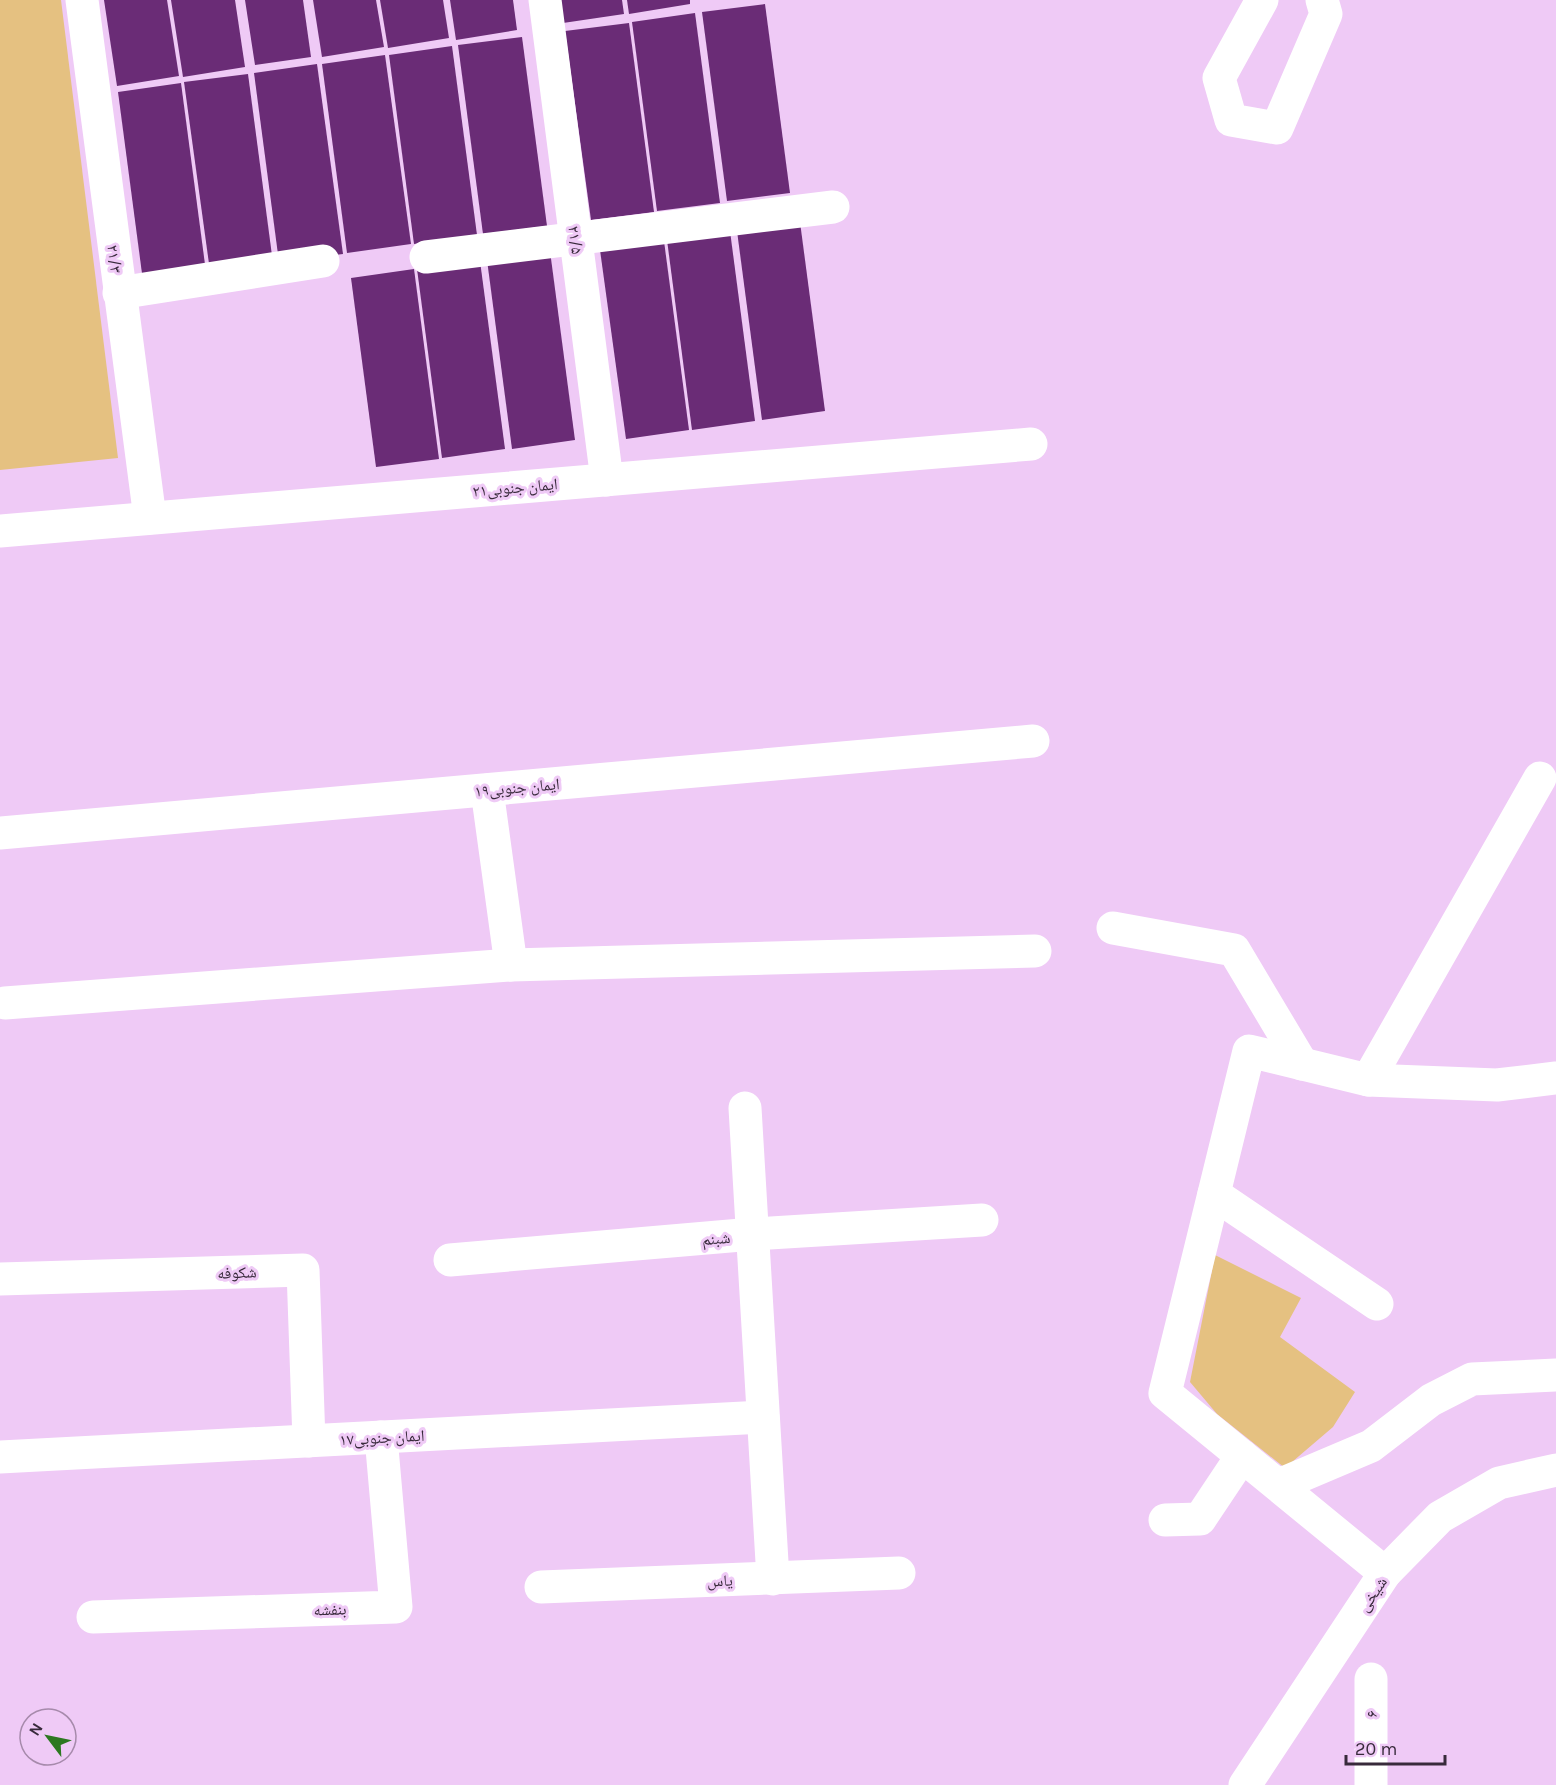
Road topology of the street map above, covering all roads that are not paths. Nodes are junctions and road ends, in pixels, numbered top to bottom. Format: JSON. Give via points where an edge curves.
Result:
{"nodes":[{"id":1,"x":82,"y":0,"type":"edge"},
{"id":2,"x":545,"y":0,"type":"edge"},
{"id":3,"x":1262,"y":0,"type":"edge"},
{"id":4,"x":1322,"y":0,"type":"edge"},
{"id":5,"x":833,"y":207,"type":"dead end"},
{"id":6,"x":576,"y":237,"type":"junction"},
{"id":7,"x":426,"y":256,"type":"dead end"},
{"id":8,"x":323,"y":261,"type":"dead end"},
{"id":9,"x":119,"y":293,"type":"junction"},
{"id":10,"x":1031,"y":444,"type":"dead end"},
{"id":11,"x":607,"y":480,"type":"junction"},
{"id":12,"x":150,"y":518,"type":"junction"},
{"id":13,"x":0,"y":531,"type":"edge"},
{"id":14,"x":1033,"y":741,"type":"dead end"},
{"id":15,"x":1540,"y":778,"type":"dead end"},
{"id":16,"x":487,"y":790,"type":"junction"},
{"id":17,"x":0,"y":833,"type":"edge"},
{"id":18,"x":1113,"y":928,"type":"dead end"},
{"id":19,"x":1035,"y":951,"type":"dead end"},
{"id":20,"x":511,"y":965,"type":"junction"},
{"id":21,"x":5,"y":1003,"type":"dead end"},
{"id":22,"x":1302,"y":1064,"type":"junction"},
{"id":23,"x":1556,"y":1078,"type":"edge"},
{"id":24,"x":1368,"y":1080,"type":"junction"},
{"id":25,"x":745,"y":1108,"type":"dead end"},
{"id":26,"x":1214,"y":1194,"type":"junction"},
{"id":27,"x":982,"y":1220,"type":"dead end"},
{"id":28,"x":753,"y":1234,"type":"junction"},
{"id":29,"x":450,"y":1260,"type":"dead end"},
{"id":30,"x":0,"y":1280,"type":"edge"},
{"id":31,"x":1377,"y":1304,"type":"dead end"},
{"id":32,"x":1556,"y":1375,"type":"edge"},
{"id":33,"x":763,"y":1417,"type":"junction"},
{"id":34,"x":381,"y":1437,"type":"junction"},
{"id":35,"x":309,"y":1441,"type":"junction"},
{"id":36,"x":1242,"y":1456,"type":"junction"},
{"id":37,"x":0,"y":1457,"type":"edge"},
{"id":38,"x":1556,"y":1470,"type":"edge"},
{"id":39,"x":1279,"y":1485,"type":"junction"},
{"id":40,"x":1165,"y":1520,"type":"dead end"},
{"id":41,"x":898,"y":1573,"type":"dead end"},
{"id":42,"x":1385,"y":1573,"type":"junction"},
{"id":43,"x":773,"y":1579,"type":"junction"},
{"id":44,"x":541,"y":1587,"type":"dead end"},
{"id":45,"x":93,"y":1617,"type":"dead end"},
{"id":46,"x":1371,"y":1680,"type":"dead end"},
{"id":47,"x":1245,"y":1785,"type":"edge"},
{"id":48,"x":1371,"y":1785,"type":"edge"}],
"edges":[{"from":1,"to":9,"type":"street","name":"۲۱/۳"},
{"from":2,"to":6,"type":"street","name":"۲۱/۵"},
{"from":3,"to":4,"type":"street","via":[[1219,78],[1231,120],[1277,128],[1326,14]]},
{"from":5,"to":6,"type":"street"},
{"from":6,"to":7,"type":"street"},
{"from":6,"to":11,"type":"street","name":"۲۱/۵"},
{"from":8,"to":9,"type":"street"},
{"from":9,"to":12,"type":"street","name":"۲۱/۳"},
{"from":10,"to":11,"type":"street","name":"ایمان جنوبی۲۱"},
{"from":11,"to":12,"type":"street","name":"ایمان جنوبی۲۱"},
{"from":12,"to":13,"type":"street","name":"ایمان جنوبی۲۱"},
{"from":14,"to":16,"type":"street","name":"ایمان جنوبی۱۹"},
{"from":15,"to":24,"type":"street"},
{"from":16,"to":17,"type":"street","name":"ایمان جنوبی۱۹"},
{"from":16,"to":20,"type":"street"},
{"from":18,"to":22,"type":"street","via":[[1234,950]]},
{"from":19,"to":20,"type":"street"},
{"from":20,"to":21,"type":"street"},
{"from":22,"to":24,"type":"street"},
{"from":22,"to":26,"type":"street","via":[[1249,1051]]},
{"from":23,"to":24,"type":"street","via":[[1497,1085]]},
{"from":25,"to":28,"type":"street"},
{"from":26,"to":31,"type":"street"},
{"from":26,"to":36,"type":"street","via":[[1165,1393]]},
{"from":27,"to":28,"type":"street","name":"شبنم"},
{"from":28,"to":29,"type":"street","name":"شبنم"},
{"from":28,"to":33,"type":"street"},
{"from":30,"to":35,"type":"street","name":"شکوفه","via":[[303,1270]]},
{"from":32,"to":39,"type":"street","via":[[1472,1379],[1431,1400],[1371,1446]]},
{"from":33,"to":34,"type":"street","name":"ایمان جنوبی۱۷"},
{"from":33,"to":43,"type":"street"},
{"from":34,"to":35,"type":"street","name":"ایمان جنوبی۱۷"},
{"from":34,"to":45,"type":"street","name":"بنفشه","via":[[396,1607]]},
{"from":35,"to":37,"type":"street","name":"ایمان جنوبی۱۷"},
{"from":36,"to":39,"type":"street"},
{"from":36,"to":40,"type":"street","via":[[1200,1519]]},
{"from":38,"to":42,"type":"street","name":"شیخی","via":[[1499,1483],[1440,1516]]},
{"from":39,"to":42,"type":"street"},
{"from":41,"to":43,"type":"street","name":"یاس"},
{"from":42,"to":47,"type":"street","name":"شیخی"},
{"from":43,"to":44,"type":"street","name":"یاس"},
{"from":46,"to":48,"type":"street","name":"۶"}]}
